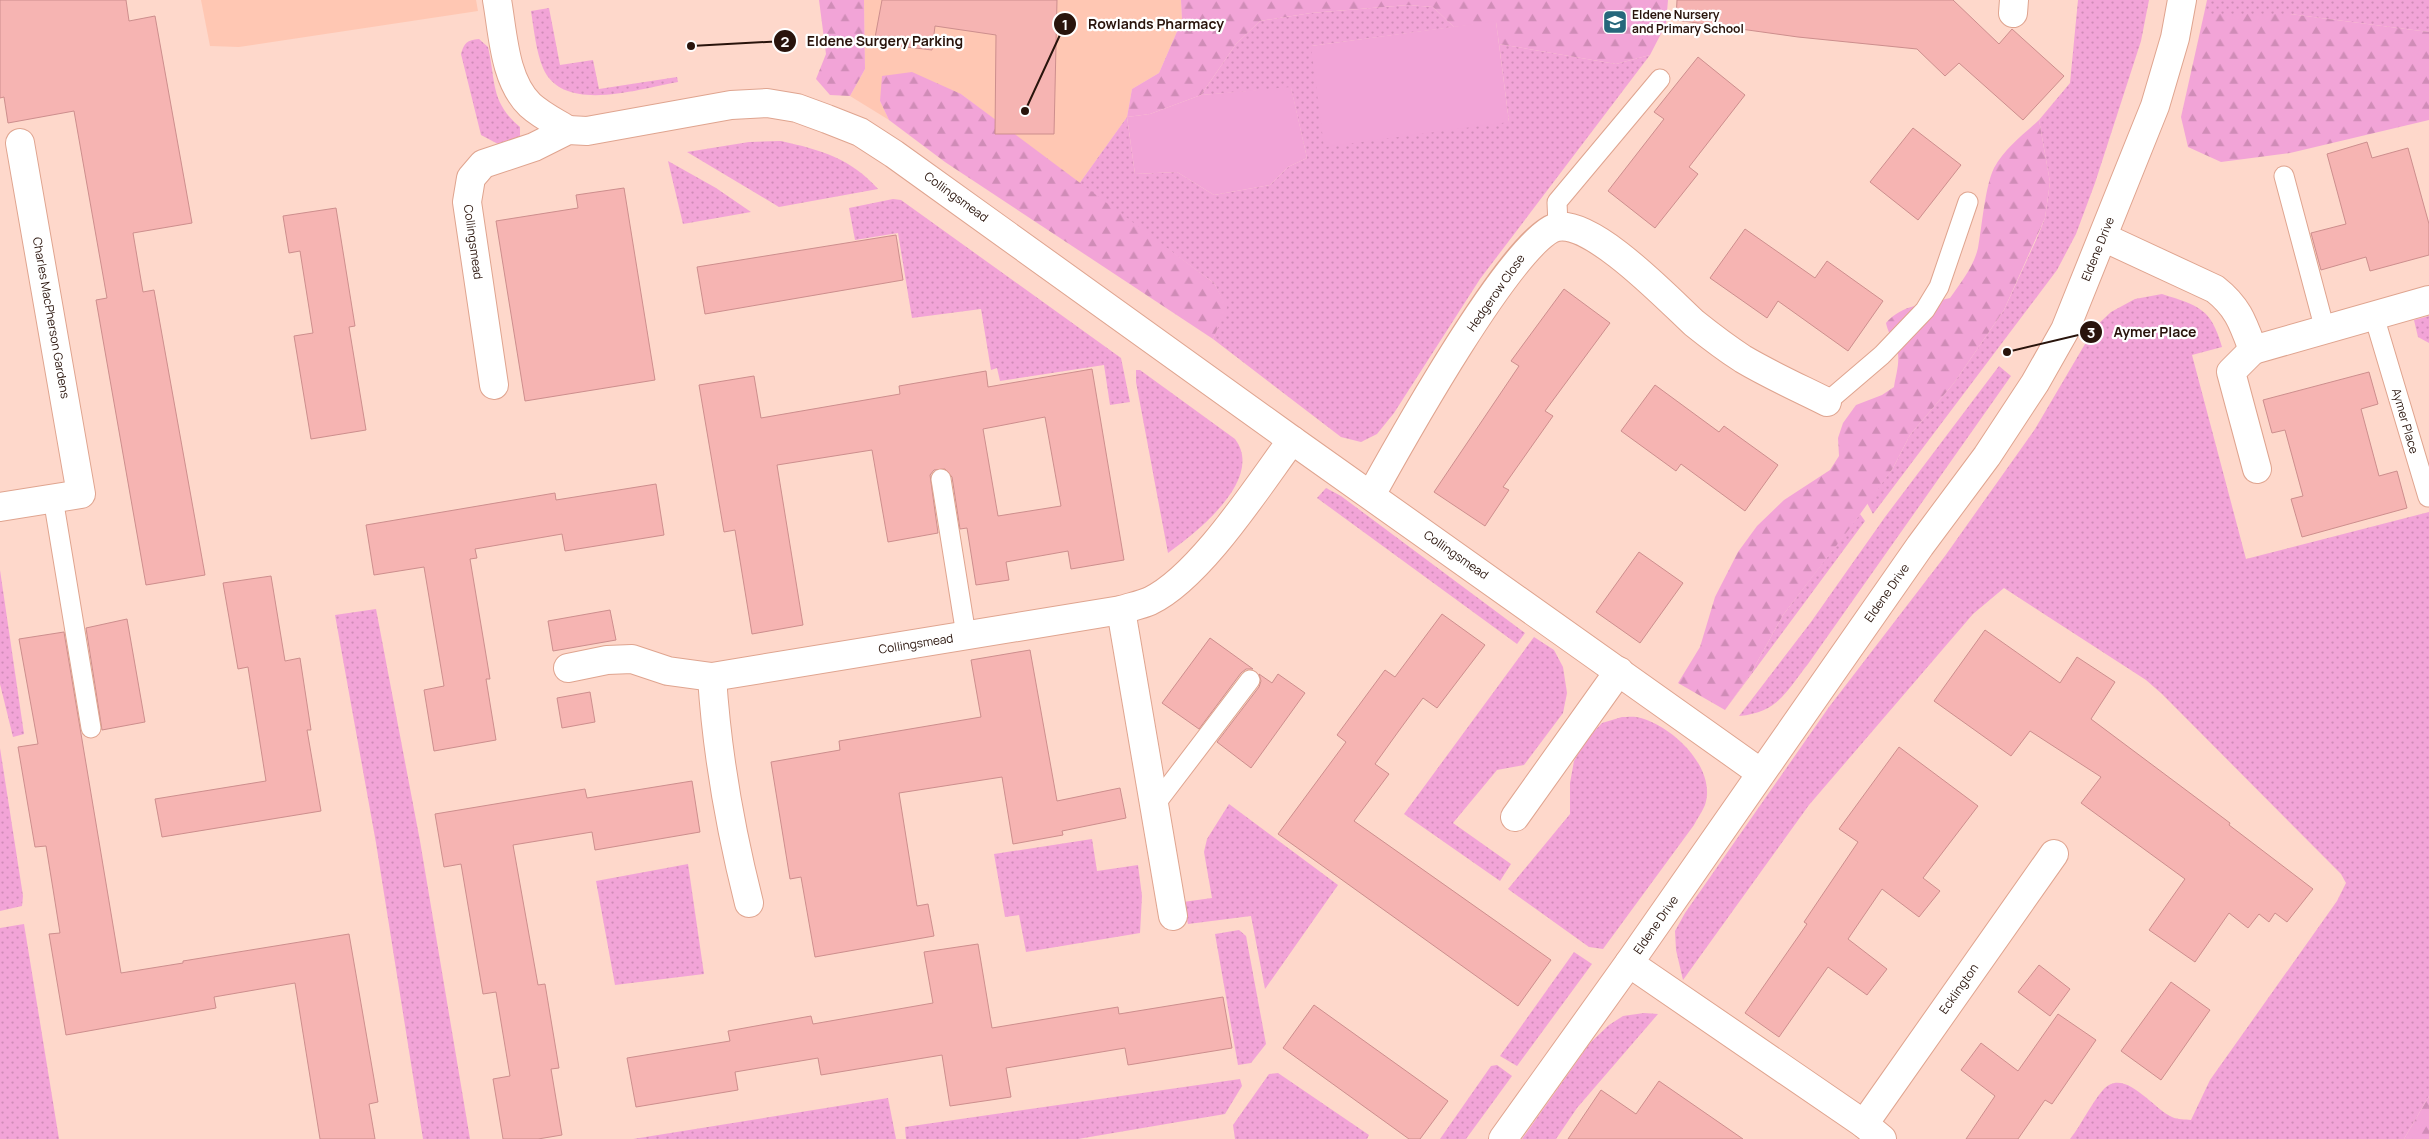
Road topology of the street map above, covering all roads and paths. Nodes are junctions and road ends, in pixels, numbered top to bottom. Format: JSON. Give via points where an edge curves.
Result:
{"nodes":[{"id":1,"x":497,"y":0,"type":"edge"},
{"id":2,"x":2182,"y":0,"type":"edge"},
{"id":3,"x":1660,"y":79,"type":"dead end"},
{"id":4,"x":568,"y":130,"type":"junction"},
{"id":5,"x":20,"y":143,"type":"dead end"},
{"id":6,"x":2284,"y":176,"type":"dead end"},
{"id":7,"x":1968,"y":202,"type":"dead end"},
{"id":8,"x":1558,"y":226,"type":"junction"},
{"id":9,"x":2103,"y":237,"type":"junction"},
{"id":10,"x":2429,"y":300,"type":"edge"},
{"id":11,"x":2374,"y":316,"type":"junction"},
{"id":12,"x":2325,"y":330,"type":"junction"},
{"id":13,"x":2253,"y":350,"type":"junction"},
{"id":14,"x":494,"y":386,"type":"dead end"},
{"id":15,"x":1827,"y":402,"type":"joint"},
{"id":16,"x":1292,"y":440,"type":"junction"},
{"id":17,"x":2257,"y":468,"type":"dead end"},
{"id":18,"x":941,"y":479,"type":"dead end"},
{"id":19,"x":1371,"y":495,"type":"junction"},
{"id":20,"x":2428,"y":496,"type":"dead end"},
{"id":21,"x":53,"y":498,"type":"junction"},
{"id":22,"x":0,"y":507,"type":"edge"},
{"id":23,"x":1121,"y":610,"type":"junction"},
{"id":24,"x":966,"y":636,"type":"junction"},
{"id":25,"x":568,"y":668,"type":"dead end"},
{"id":26,"x":1619,"y":671,"type":"junction"},
{"id":27,"x":712,"y":677,"type":"junction"},
{"id":28,"x":1250,"y":680,"type":"dead end"},
{"id":29,"x":91,"y":728,"type":"dead end"},
{"id":30,"x":1761,"y":773,"type":"junction"},
{"id":31,"x":1154,"y":806,"type":"junction"},
{"id":32,"x":1515,"y":817,"type":"dead end"},
{"id":33,"x":2054,"y":854,"type":"dead end"},
{"id":34,"x":749,"y":903,"type":"dead end"},
{"id":35,"x":1173,"y":916,"type":"dead end"},
{"id":36,"x":1630,"y":963,"type":"junction"},
{"id":37,"x":1873,"y":1131,"type":"edge"},
{"id":38,"x":1503,"y":1139,"type":"edge"}],
"edges":[{"from":1,"to":4,"type":"street","via":[[508,62],[517,88],[529,104]]},
{"from":2,"to":9,"type":"street","name":"Eldene Drive","via":[[2175,38],[2155,106]]},
{"from":3,"to":8,"type":"lane","via":[[1557,202]]},
{"from":4,"to":14,"type":"street","name":"Collingsmead","via":[[534,147],[483,164],[471,178],[467,202]]},
{"from":4,"to":16,"type":"street","name":"Collingsmead","via":[[587,131],[732,105],[767,103],[797,108],[860,132],[946,190]]},
{"from":5,"to":21,"type":"street","name":"Charles MacPherson Gardens","via":[[81,494]]},
{"from":6,"to":12,"type":"lane"},
{"from":7,"to":15,"type":"lane","via":[[1939,288],[1925,310],[1882,355]]},
{"from":8,"to":15,"type":"street","via":[[1590,235],[1620,256],[1696,324],[1742,358]]},
{"from":8,"to":19,"type":"street","name":"Hedgerow Close","via":[[1536,238],[1514,264],[1414,417]]},
{"from":9,"to":13,"type":"street","via":[[2215,289],[2230,301],[2242,319]]},
{"from":9,"to":30,"type":"street","name":"Eldene Drive","via":[[2065,330],[2035,383],[1987,456]]},
{"from":10,"to":11,"type":"street"},
{"from":11,"to":12,"type":"street"},
{"from":11,"to":20,"type":"lane","name":"Aymer Place"},
{"from":12,"to":13,"type":"street"},
{"from":13,"to":17,"type":"street","via":[[2231,372]]},
{"from":16,"to":19,"type":"street","name":"Collingsmead"},
{"from":16,"to":23,"type":"street","name":"Collingsmead","via":[[1197,564],[1150,601]]},
{"from":18,"to":24,"type":"lane"},
{"from":19,"to":26,"type":"street","name":"Collingsmead"},
{"from":21,"to":22,"type":"street"},
{"from":21,"to":29,"type":"lane"},
{"from":23,"to":24,"type":"street","name":"Collingsmead"},
{"from":23,"to":31,"type":"street"},
{"from":24,"to":27,"type":"street","name":"Collingsmead"},
{"from":25,"to":27,"type":"street","name":"Collingsmead","via":[[632,659],[668,671]]},
{"from":26,"to":30,"type":"street","name":"Collingsmead"},
{"from":26,"to":32,"type":"street"},
{"from":27,"to":34,"type":"street","via":[[716,736],[735,848]]},
{"from":28,"to":31,"type":"lane"},
{"from":30,"to":36,"type":"street","name":"Eldene Drive"},
{"from":31,"to":35,"type":"street"},
{"from":33,"to":37,"type":"street","name":"Ecklington"},
{"from":36,"to":37,"type":"street","name":"Ecklington"},
{"from":36,"to":38,"type":"street","name":"Eldene Drive"}]}
